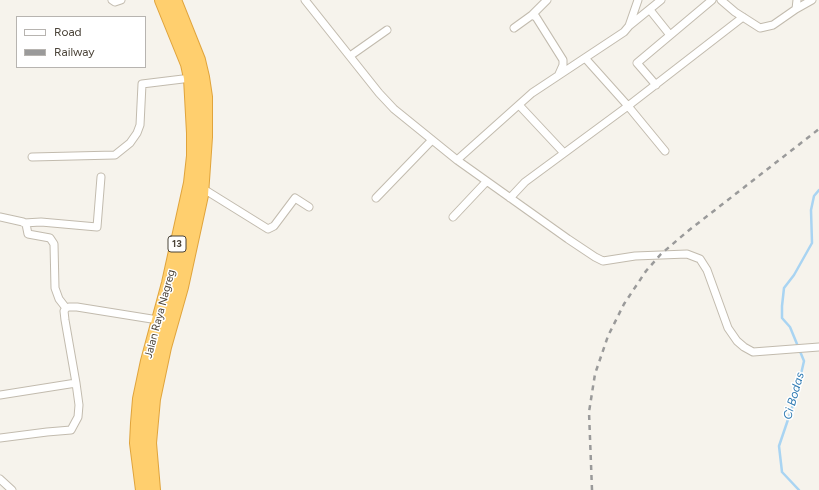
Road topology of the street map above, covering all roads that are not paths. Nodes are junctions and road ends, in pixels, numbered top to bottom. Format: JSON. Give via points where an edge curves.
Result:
{"nodes":[{"id":1,"x":112,"y":0,"type":"edge"},
{"id":2,"x":121,"y":0,"type":"edge"},
{"id":3,"x":162,"y":0,"type":"edge"},
{"id":4,"x":174,"y":0,"type":"edge"},
{"id":5,"x":305,"y":0,"type":"edge"},
{"id":6,"x":547,"y":0,"type":"edge"},
{"id":7,"x":638,"y":0,"type":"edge"},
{"id":8,"x":661,"y":0,"type":"edge"},
{"id":9,"x":712,"y":0,"type":"edge"},
{"id":10,"x":721,"y":0,"type":"edge"},
{"id":11,"x":797,"y":0,"type":"edge"},
{"id":12,"x":812,"y":0,"type":"edge"},
{"id":13,"x":796,"y":9,"type":"junction"},
{"id":14,"x":650,"y":10,"type":"junction"},
{"id":15,"x":532,"y":15,"type":"junction"},
{"id":16,"x":743,"y":17,"type":"junction"},
{"id":17,"x":629,"y":26,"type":"junction"},
{"id":18,"x":514,"y":28,"type":"dead end"},
{"id":19,"x":386,"y":30,"type":"dead end"},
{"id":20,"x":670,"y":35,"type":"junction"},
{"id":21,"x":350,"y":56,"type":"junction"},
{"id":22,"x":585,"y":58,"type":"junction"},
{"id":23,"x":559,"y":74,"type":"junction"},
{"id":24,"x":191,"y":78,"type":"junction"},
{"id":25,"x":656,"y":85,"type":"junction"},
{"id":26,"x":519,"y":105,"type":"junction"},
{"id":27,"x":628,"y":106,"type":"junction"},
{"id":28,"x":432,"y":140,"type":"junction"},
{"id":29,"x":665,"y":151,"type":"dead end"},
{"id":30,"x":564,"y":153,"type":"junction"},
{"id":31,"x":32,"y":157,"type":"dead end"},
{"id":32,"x":457,"y":160,"type":"junction"},
{"id":33,"x":101,"y":177,"type":"dead end"},
{"id":34,"x":486,"y":182,"type":"junction"},
{"id":35,"x":201,"y":188,"type":"junction"},
{"id":36,"x":376,"y":198,"type":"dead end"},
{"id":37,"x":510,"y":198,"type":"junction"},
{"id":38,"x":309,"y":208,"type":"dead end"},
{"id":39,"x":0,"y":217,"type":"edge"},
{"id":40,"x":453,"y":217,"type":"dead end"},
{"id":41,"x":24,"y":223,"type":"junction"},
{"id":42,"x":66,"y":308,"type":"junction"},
{"id":43,"x":158,"y":320,"type":"junction"},
{"id":44,"x":816,"y":348,"type":"edge"},
{"id":45,"x":76,"y":383,"type":"junction"},
{"id":46,"x":0,"y":395,"type":"edge"},
{"id":47,"x":0,"y":438,"type":"edge"},
{"id":48,"x":0,"y":479,"type":"edge"},
{"id":49,"x":12,"y":490,"type":"edge"},
{"id":50,"x":143,"y":490,"type":"edge"},
{"id":51,"x":153,"y":490,"type":"edge"}],
"edges":[{"from":1,"to":2,"type":"street"},
{"from":3,"to":24,"type":"highway","name":"Jalan Raya Nagreg","number":"13","via":[[188,64]]},
{"from":4,"to":35,"type":"highway","name":"Jalan Raya Nagreg","number":"13","via":[[198,60],[204,90],[205,137]]},
{"from":5,"to":21,"type":"street"},
{"from":6,"to":15,"type":"street"},
{"from":7,"to":17,"type":"street"},
{"from":8,"to":14,"type":"street"},
{"from":9,"to":20,"type":"street"},
{"from":10,"to":16,"type":"street"},
{"from":11,"to":13,"type":"street"},
{"from":12,"to":13,"type":"street"},
{"from":13,"to":16,"type":"street","via":[[773,25],[760,28]]},
{"from":14,"to":17,"type":"street"},
{"from":14,"to":20,"type":"street"},
{"from":15,"to":18,"type":"street"},
{"from":15,"to":23,"type":"street","via":[[536,17],[563,60]]},
{"from":16,"to":25,"type":"street"},
{"from":17,"to":22,"type":"street"},
{"from":19,"to":21,"type":"street"},
{"from":20,"to":25,"type":"street","via":[[637,63]]},
{"from":21,"to":28,"type":"street","via":[[394,109]]},
{"from":22,"to":23,"type":"street"},
{"from":22,"to":27,"type":"street"},
{"from":23,"to":26,"type":"street"},
{"from":24,"to":31,"type":"street","via":[[142,84],[140,125],[137,134],[130,144],[115,155]]},
{"from":24,"to":43,"type":"highway","name":"Jalan Raya Nagreg","number":"13","via":[[194,156],[191,183],[169,283]]},
{"from":25,"to":27,"type":"street"},
{"from":26,"to":30,"type":"street"},
{"from":26,"to":32,"type":"street"},
{"from":27,"to":29,"type":"street"},
{"from":27,"to":30,"type":"street"},
{"from":28,"to":32,"type":"street"},
{"from":28,"to":36,"type":"street"},
{"from":30,"to":37,"type":"street","via":[[525,182]]},
{"from":32,"to":34,"type":"street"},
{"from":33,"to":41,"type":"street","via":[[96,227]]},
{"from":34,"to":37,"type":"street"},
{"from":34,"to":40,"type":"street"},
{"from":35,"to":38,"type":"street","via":[[268,229],[274,226],[295,198]]},
{"from":35,"to":51,"type":"highway","name":"Jalan Raya Nagreg","number":"13","via":[[181,287],[153,399],[149,443]]},
{"from":37,"to":44,"type":"street","via":[[594,257],[603,260],[687,254],[700,258],[711,279],[728,328],[737,341],[753,352]]},
{"from":39,"to":41,"type":"street"},
{"from":41,"to":42,"type":"street","via":[[28,234],[44,236],[52,241],[55,288]]},
{"from":42,"to":43,"type":"street","via":[[77,307]]},
{"from":42,"to":45,"type":"street","via":[[65,320]]},
{"from":43,"to":50,"type":"highway","name":"Jalan Raya Nagreg","number":"13","via":[[140,398],[137,443]]},
{"from":45,"to":46,"type":"street"},
{"from":45,"to":47,"type":"street","via":[[80,404],[78,417],[71,430]]},
{"from":48,"to":49,"type":"street"}]}
